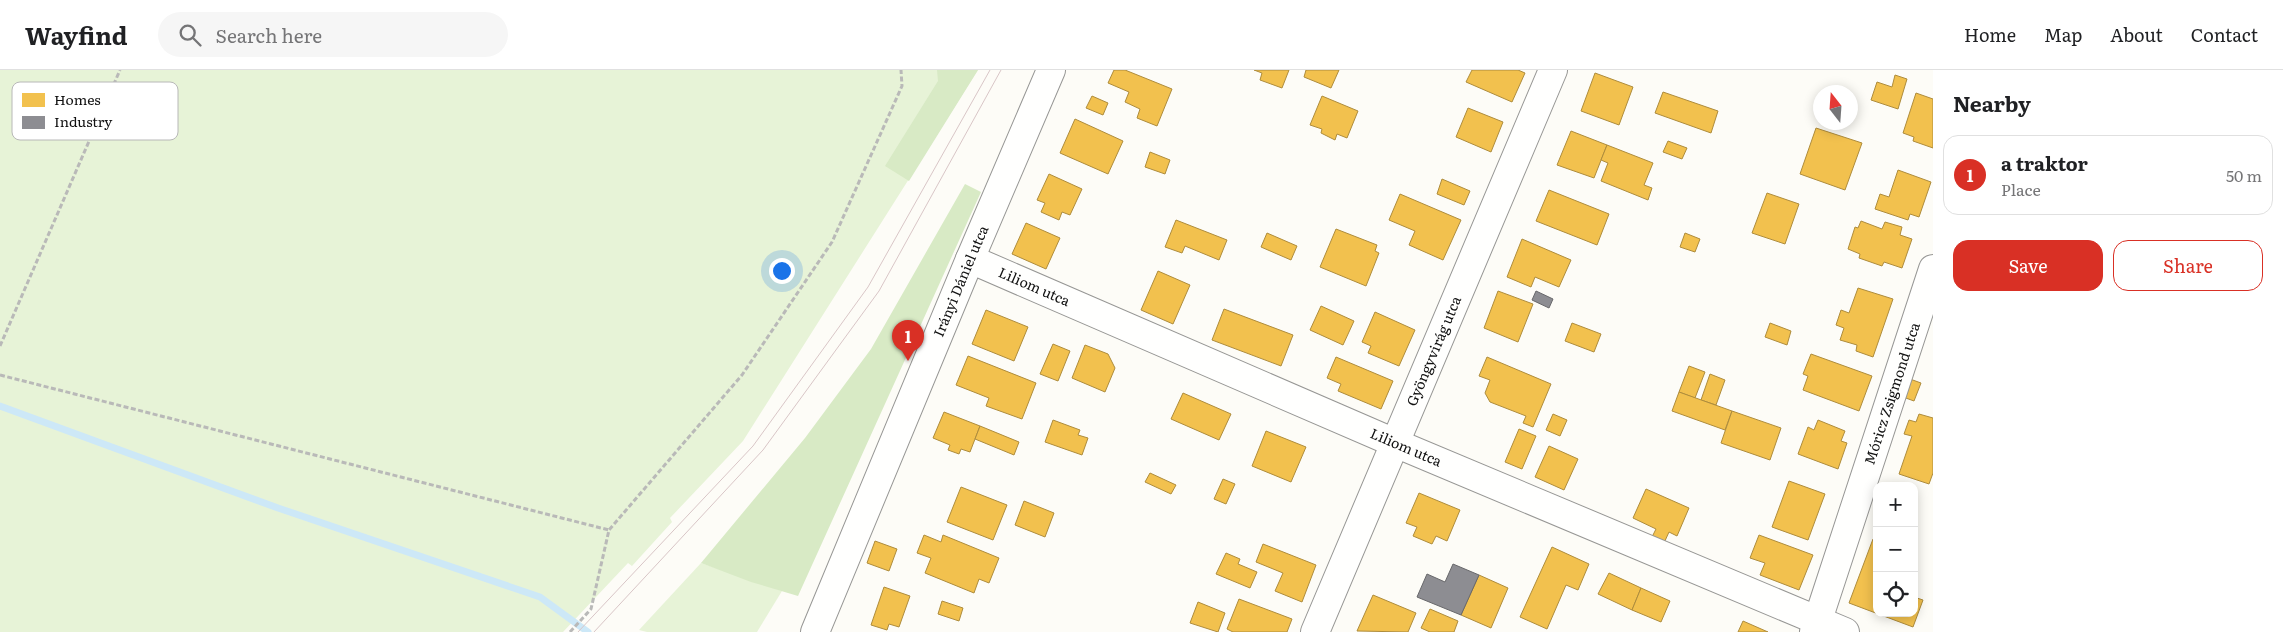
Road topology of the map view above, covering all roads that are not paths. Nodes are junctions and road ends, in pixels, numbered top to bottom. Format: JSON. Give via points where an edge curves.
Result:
{"nodes":[{"id":1,"x":1051,"y":70,"type":"edge"},
{"id":2,"x":1553,"y":70,"type":"edge"},
{"id":3,"x":970,"y":259,"type":"junction"},
{"id":4,"x":1933,"y":268,"type":"edge"},
{"id":5,"x":1395,"y":442,"type":"junction"},
{"id":6,"x":1816,"y":627,"type":"edge"},
{"id":7,"x":815,"y":632,"type":"edge"},
{"id":8,"x":1315,"y":632,"type":"edge"},
{"id":9,"x":1845,"y":632,"type":"edge"}],
"edges":[{"from":1,"to":3,"type":"street","name":"Irányi Dániel utca"},
{"from":2,"to":5,"type":"street","name":"Gyöngyvirág utca"},
{"from":3,"to":5,"type":"street","name":"Liliom utca"},
{"from":3,"to":7,"type":"street","name":"Irányi Dániel utca"},
{"from":4,"to":6,"type":"street","name":"Móricz Zsigmond utca"},
{"from":5,"to":6,"type":"street","name":"Liliom utca"},
{"from":5,"to":8,"type":"street","name":"Gyöngyvirág utca"},
{"from":6,"to":9,"type":"street","name":"Liliom utca"}]}
